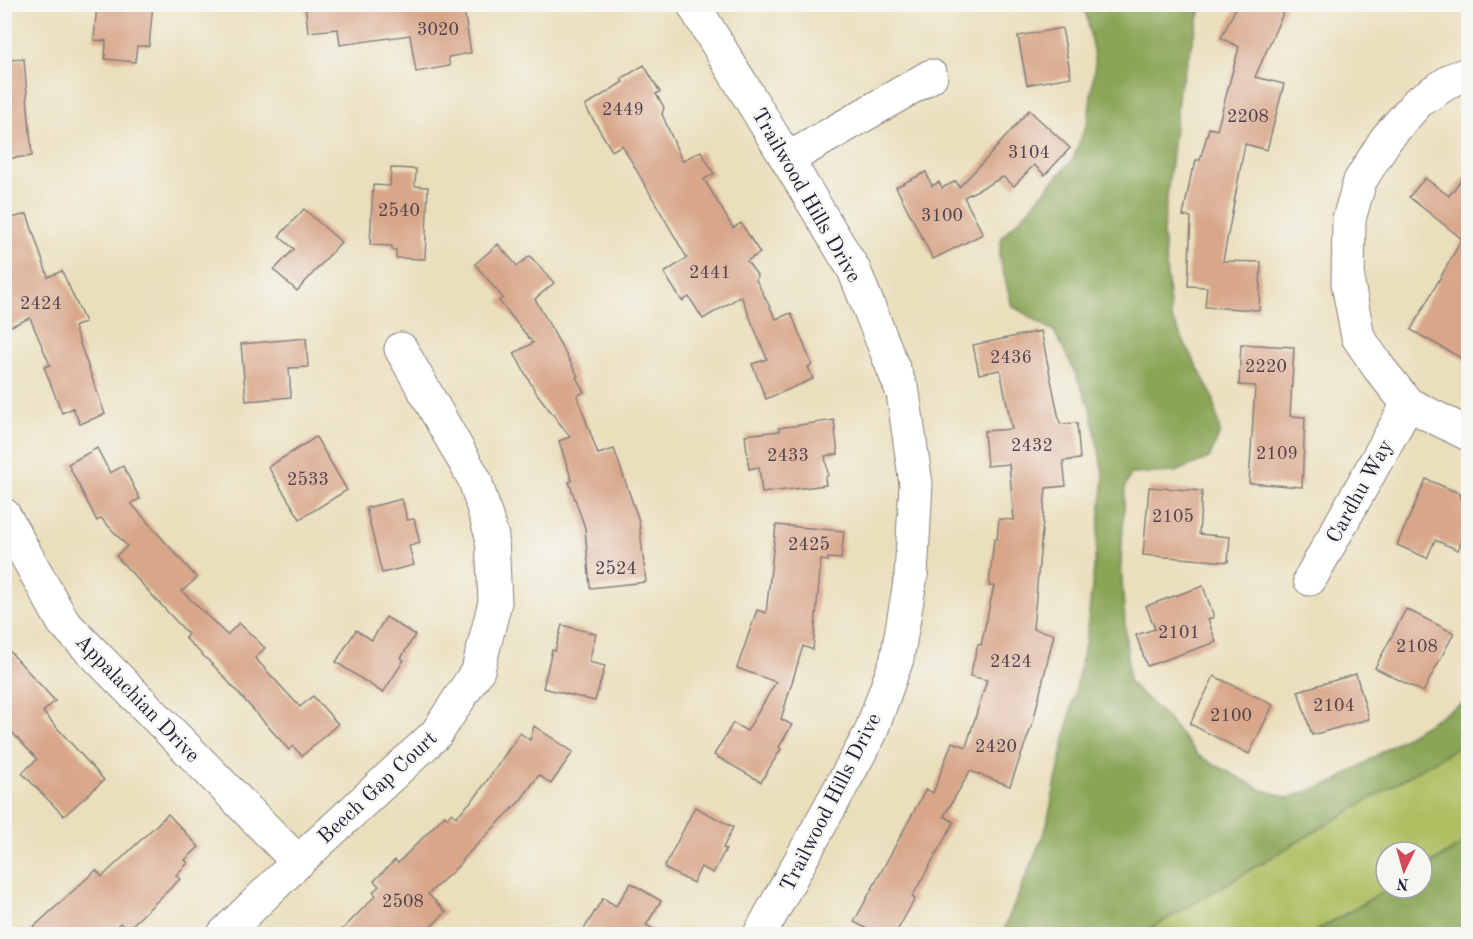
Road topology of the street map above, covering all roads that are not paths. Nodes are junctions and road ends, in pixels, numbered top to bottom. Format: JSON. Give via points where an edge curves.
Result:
{"nodes":[{"id":1,"x":693,"y":4,"type":"edge"},
{"id":2,"x":1468,"y":74,"type":"edge"},
{"id":3,"x":931,"y":76,"type":"dead end"},
{"id":4,"x":788,"y":159,"type":"junction"},
{"id":5,"x":401,"y":350,"type":"dead end"},
{"id":6,"x":1408,"y":404,"type":"junction"},
{"id":7,"x":1468,"y":434,"type":"edge"},
{"id":8,"x":4,"y":515,"type":"edge"},
{"id":9,"x":1310,"y":579,"type":"dead end"},
{"id":10,"x":298,"y":862,"type":"junction"},
{"id":11,"x":224,"y":934,"type":"edge"},
{"id":12,"x":760,"y":934,"type":"edge"}],
"edges":[{"from":1,"to":4,"type":"street","name":"Trailwood Hills Drive"},
{"from":2,"to":6,"type":"street","via":[[1418,102],[1386,139],[1360,181],[1349,219],[1348,284],[1358,337]]},
{"from":3,"to":4,"type":"street"},
{"from":4,"to":12,"type":"street","name":"Trailwood Hills Drive","via":[[854,270],[903,393],[916,484],[911,576],[897,659],[870,734]]},
{"from":5,"to":10,"type":"street","name":"Beech Gap Court","via":[[475,480],[492,537],[495,602],[478,670],[436,734]]},
{"from":6,"to":7,"type":"street"},
{"from":6,"to":9,"type":"street","name":"Cardhu Way"},
{"from":8,"to":10,"type":"street","name":"Appalachian Drive","via":[[63,622]]},
{"from":10,"to":11,"type":"street","name":"Beech Gap Court"}]}
